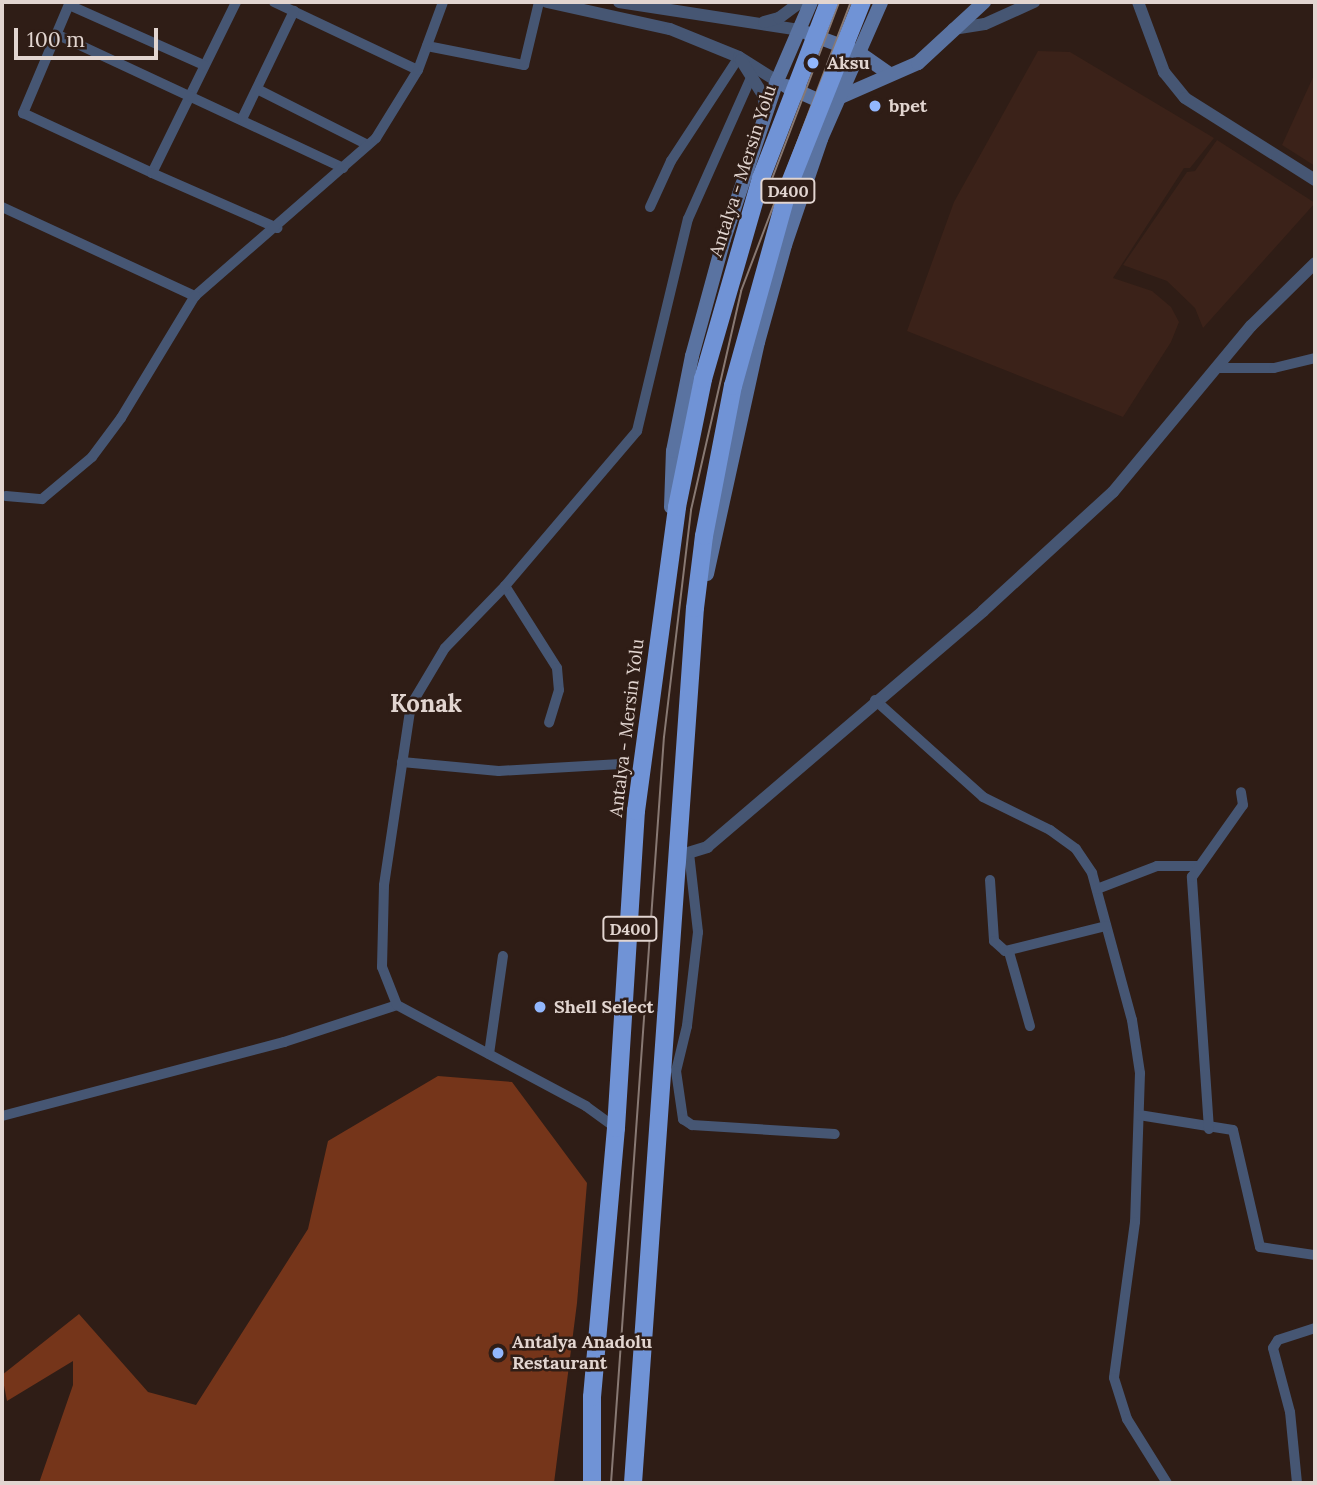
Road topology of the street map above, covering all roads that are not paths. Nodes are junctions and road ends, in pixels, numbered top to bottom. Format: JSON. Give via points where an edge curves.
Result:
{"nodes":[{"id":1,"x":236,"y":2,"type":"edge"},
{"id":2,"x":274,"y":2,"type":"edge"},
{"id":3,"x":443,"y":2,"type":"edge"},
{"id":4,"x":539,"y":2,"type":"edge"},
{"id":5,"x":547,"y":2,"type":"edge"},
{"id":6,"x":619,"y":2,"type":"edge"},
{"id":7,"x":800,"y":2,"type":"edge"},
{"id":8,"x":811,"y":2,"type":"edge"},
{"id":9,"x":830,"y":2,"type":"edge"},
{"id":10,"x":862,"y":2,"type":"edge"},
{"id":11,"x":881,"y":2,"type":"edge"},
{"id":12,"x":984,"y":2,"type":"edge"},
{"id":13,"x":1034,"y":2,"type":"edge"},
{"id":14,"x":1138,"y":2,"type":"edge"},
{"id":15,"x":69,"y":3,"type":"edge"},
{"id":16,"x":651,"y":5,"type":"edge"},
{"id":17,"x":294,"y":11,"type":"junction"},
{"id":18,"x":759,"y":23,"type":"junction"},
{"id":19,"x":953,"y":29,"type":"junction"},
{"id":20,"x":799,"y":30,"type":"junction"},
{"id":21,"x":56,"y":34,"type":"junction"},
{"id":22,"x":427,"y":46,"type":"junction"},
{"id":23,"x":858,"y":52,"type":"junction"},
{"id":24,"x":739,"y":57,"type":"junction"},
{"id":25,"x":204,"y":65,"type":"junction"},
{"id":26,"x":418,"y":70,"type":"junction"},
{"id":27,"x":889,"y":74,"type":"junction"},
{"id":28,"x":752,"y":75,"type":"junction"},
{"id":29,"x":777,"y":81,"type":"junction"},
{"id":30,"x":257,"y":89,"type":"junction"},
{"id":31,"x":190,"y":94,"type":"junction"},
{"id":32,"x":838,"y":98,"type":"junction"},
{"id":33,"x":766,"y":112,"type":"junction"},
{"id":34,"x":242,"y":119,"type":"junction"},
{"id":35,"x":368,"y":145,"type":"junction"},
{"id":36,"x":343,"y":168,"type":"junction"},
{"id":37,"x":152,"y":173,"type":"junction"},
{"id":38,"x":1315,"y":180,"type":"edge"},
{"id":39,"x":2,"y":207,"type":"edge"},
{"id":40,"x":650,"y":207,"type":"dead end"},
{"id":41,"x":277,"y":228,"type":"junction"},
{"id":42,"x":1315,"y":263,"type":"edge"},
{"id":43,"x":195,"y":296,"type":"junction"},
{"id":44,"x":1315,"y":358,"type":"edge"},
{"id":45,"x":1216,"y":368,"type":"junction"},
{"id":46,"x":6,"y":496,"type":"dead end"},
{"id":47,"x":667,"y":574,"type":"junction"},
{"id":48,"x":505,"y":586,"type":"junction"},
{"id":49,"x":688,"y":689,"type":"junction"},
{"id":50,"x":875,"y":700,"type":"junction"},
{"id":51,"x":548,"y":722,"type":"dead end"},
{"id":52,"x":402,"y":762,"type":"junction"},
{"id":53,"x":621,"y":764,"type":"dead end"},
{"id":54,"x":1241,"y":792,"type":"dead end"},
{"id":55,"x":682,"y":855,"type":"junction"},
{"id":56,"x":1198,"y":866,"type":"junction"},
{"id":57,"x":990,"y":880,"type":"dead end"},
{"id":58,"x":1097,"y":889,"type":"junction"},
{"id":59,"x":1106,"y":926,"type":"junction"},
{"id":60,"x":1009,"y":952,"type":"junction"},
{"id":61,"x":503,"y":956,"type":"dead end"},
{"id":62,"x":397,"y":1005,"type":"junction"},
{"id":63,"x":1030,"y":1026,"type":"dead end"},
{"id":64,"x":489,"y":1054,"type":"junction"},
{"id":65,"x":1139,"y":1115,"type":"junction"},
{"id":66,"x":2,"y":1116,"type":"edge"},
{"id":67,"x":616,"y":1128,"type":"junction"},
{"id":68,"x":1209,"y":1129,"type":"junction"},
{"id":69,"x":835,"y":1134,"type":"dead end"},
{"id":70,"x":1315,"y":1255,"type":"edge"},
{"id":71,"x":1315,"y":1328,"type":"edge"},
{"id":72,"x":592,"y":1398,"type":"junction"},
{"id":73,"x":580,"y":1483,"type":"edge"},
{"id":74,"x":592,"y":1483,"type":"edge"},
{"id":75,"x":633,"y":1483,"type":"edge"},
{"id":76,"x":1167,"y":1483,"type":"edge"},
{"id":77,"x":1297,"y":1483,"type":"edge"}],
"edges":[{"from":1,"to":25,"type":"street"},
{"from":2,"to":17,"type":"street"},
{"from":3,"to":22,"type":"street"},
{"from":4,"to":22,"type":"street","via":[[524,65]]},
{"from":5,"to":24,"type":"street","via":[[670,29]]},
{"from":6,"to":16,"type":"street"},
{"from":7,"to":18,"type":"street","via":[[779,18]]},
{"from":8,"to":20,"type":"main road"},
{"from":9,"to":47,"type":"highway","name":"Antalya - Mersin Yolu","number":"D400","bridge":true,"via":[[761,178],[704,379]]},
{"from":10,"to":49,"type":"highway","number":"D400","bridge":true,"via":[[789,185],[733,386],[704,536]]},
{"from":11,"to":23,"type":"main road"},
{"from":12,"to":19,"type":"main road"},
{"from":13,"to":19,"type":"street","via":[[985,24]]},
{"from":14,"to":38,"type":"street","via":[[1164,72],[1185,98]]},
{"from":15,"to":21,"type":"street"},
{"from":15,"to":25,"type":"street"},
{"from":16,"to":18,"type":"street"},
{"from":17,"to":26,"type":"street"},
{"from":17,"to":30,"type":"street"},
{"from":18,"to":20,"type":"street"},
{"from":19,"to":27,"type":"main road","via":[[918,63]]},
{"from":20,"to":23,"type":"main road"},
{"from":20,"to":29,"type":"main road"},
{"from":21,"to":31,"type":"street"},
{"from":21,"to":37,"type":"street","via":[[23,113]]},
{"from":22,"to":26,"type":"street"},
{"from":23,"to":27,"type":"main road"},
{"from":23,"to":32,"type":"main road"},
{"from":24,"to":28,"type":"street"},
{"from":24,"to":29,"type":"street"},
{"from":24,"to":40,"type":"street","via":[[671,161]]},
{"from":25,"to":31,"type":"street"},
{"from":26,"to":35,"type":"street"},
{"from":27,"to":32,"type":"main road"},
{"from":28,"to":33,"type":"street"},
{"from":28,"to":48,"type":"street","via":[[688,219],[637,431]]},
{"from":29,"to":32,"type":"main road","via":[[815,99]]},
{"from":29,"to":33,"type":"main road"},
{"from":30,"to":34,"type":"street"},
{"from":30,"to":35,"type":"street"},
{"from":31,"to":34,"type":"street"},
{"from":31,"to":37,"type":"street"},
{"from":32,"to":49,"type":"main road","via":[[810,169],[758,342],[710,556]]},
{"from":33,"to":47,"type":"main road","via":[[692,356],[673,451]]},
{"from":34,"to":36,"type":"street"},
{"from":35,"to":36,"type":"street"},
{"from":36,"to":41,"type":"street"},
{"from":37,"to":41,"type":"street"},
{"from":39,"to":43,"type":"street"},
{"from":41,"to":43,"type":"street"},
{"from":42,"to":45,"type":"street"},
{"from":43,"to":46,"type":"street","via":[[92,457],[42,499]]},
{"from":44,"to":45,"type":"street","via":[[1274,368]]},
{"from":45,"to":50,"type":"street","via":[[1113,492],[983,611]]},
{"from":47,"to":67,"type":"highway","name":"Antalya - Mersin Yolu","number":"D400","via":[[636,811]]},
{"from":48,"to":51,"type":"street","via":[[557,668],[559,690]]},
{"from":48,"to":52,"type":"street","via":[[445,648],[425,680],[411,705]]},
{"from":49,"to":55,"type":"highway","number":"D400"},
{"from":50,"to":55,"type":"street","via":[[707,847]]},
{"from":50,"to":58,"type":"street","via":[[982,797],[1040,824],[1076,849]]},
{"from":52,"to":53,"type":"street","via":[[499,771]]},
{"from":52,"to":62,"type":"street","via":[[380,938],[385,984]]},
{"from":54,"to":56,"type":"street","via":[[1243,805]]},
{"from":55,"to":69,"type":"street","via":[[698,932],[687,1026],[676,1071],[683,1119],[692,1125]]},
{"from":55,"to":75,"type":"highway","number":"D400"},
{"from":56,"to":58,"type":"street","via":[[1157,866]]},
{"from":56,"to":68,"type":"street","via":[[1192,877],[1191,901]]},
{"from":57,"to":60,"type":"street","via":[[994,941]]},
{"from":58,"to":59,"type":"street"},
{"from":59,"to":60,"type":"street"},
{"from":59,"to":65,"type":"street","via":[[1132,1020],[1140,1073]]},
{"from":60,"to":63,"type":"street"},
{"from":61,"to":64,"type":"street"},
{"from":62,"to":64,"type":"street"},
{"from":62,"to":66,"type":"street","via":[[284,1042]]},
{"from":64,"to":67,"type":"street"},
{"from":65,"to":68,"type":"street"},
{"from":65,"to":76,"type":"street","via":[[1135,1222],[1114,1378],[1128,1419]]},
{"from":67,"to":72,"type":"highway","name":"Antalya - Mersin Yolu","number":"D400"},
{"from":68,"to":70,"type":"street","via":[[1233,1130],[1260,1247]]},
{"from":71,"to":77,"type":"street","via":[[1278,1340],[1273,1348],[1290,1412]]},
{"from":72,"to":73,"type":"highway"},
{"from":72,"to":74,"type":"highway","name":"Antalya - Mersin Yolu","number":"D400"}]}
